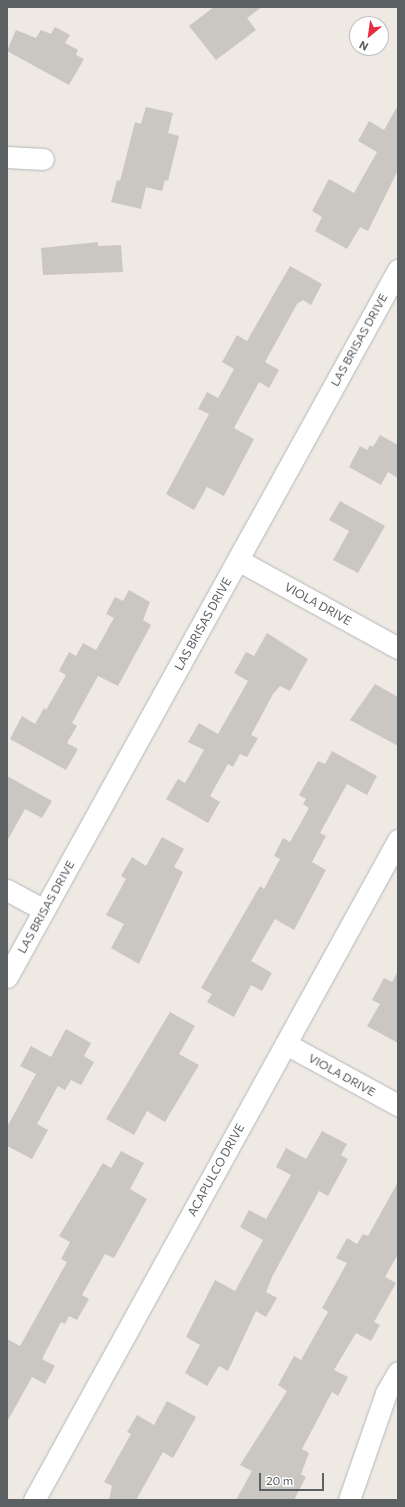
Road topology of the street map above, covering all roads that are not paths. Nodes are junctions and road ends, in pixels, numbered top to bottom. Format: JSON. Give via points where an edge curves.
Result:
{"nodes":[{"id":1,"x":7,"y":157,"type":"edge"},
{"id":2,"x":43,"y":159,"type":"dead end"},
{"id":3,"x":398,"y":270,"type":"edge"},
{"id":4,"x":238,"y":560,"type":"junction"},
{"id":5,"x":398,"y":648,"type":"edge"},
{"id":6,"x":398,"y":840,"type":"edge"},
{"id":7,"x":7,"y":890,"type":"edge"},
{"id":8,"x":44,"y":910,"type":"junction"},
{"id":9,"x":7,"y":977,"type":"edge"},
{"id":10,"x":286,"y":1044,"type":"junction"},
{"id":11,"x":398,"y":1105,"type":"edge"},
{"id":12,"x":398,"y":1372,"type":"edge"},
{"id":13,"x":34,"y":1500,"type":"edge"},
{"id":14,"x":348,"y":1500,"type":"edge"}],
"edges":[{"from":1,"to":2,"type":"street"},
{"from":3,"to":4,"type":"street","name":"LAS BRISAS DRIVE"},
{"from":4,"to":5,"type":"street","name":"VIOLA DRIVE"},
{"from":4,"to":8,"type":"street","name":"LAS BRISAS DRIVE"},
{"from":6,"to":10,"type":"street","name":"ACAPULCO DRIVE"},
{"from":7,"to":8,"type":"street"},
{"from":8,"to":9,"type":"street","name":"LAS BRISAS DRIVE"},
{"from":10,"to":11,"type":"street","name":"VIOLA DRIVE"},
{"from":10,"to":13,"type":"street","name":"ACAPULCO DRIVE"},
{"from":12,"to":14,"type":"street","via":[[386,1393]]}]}
